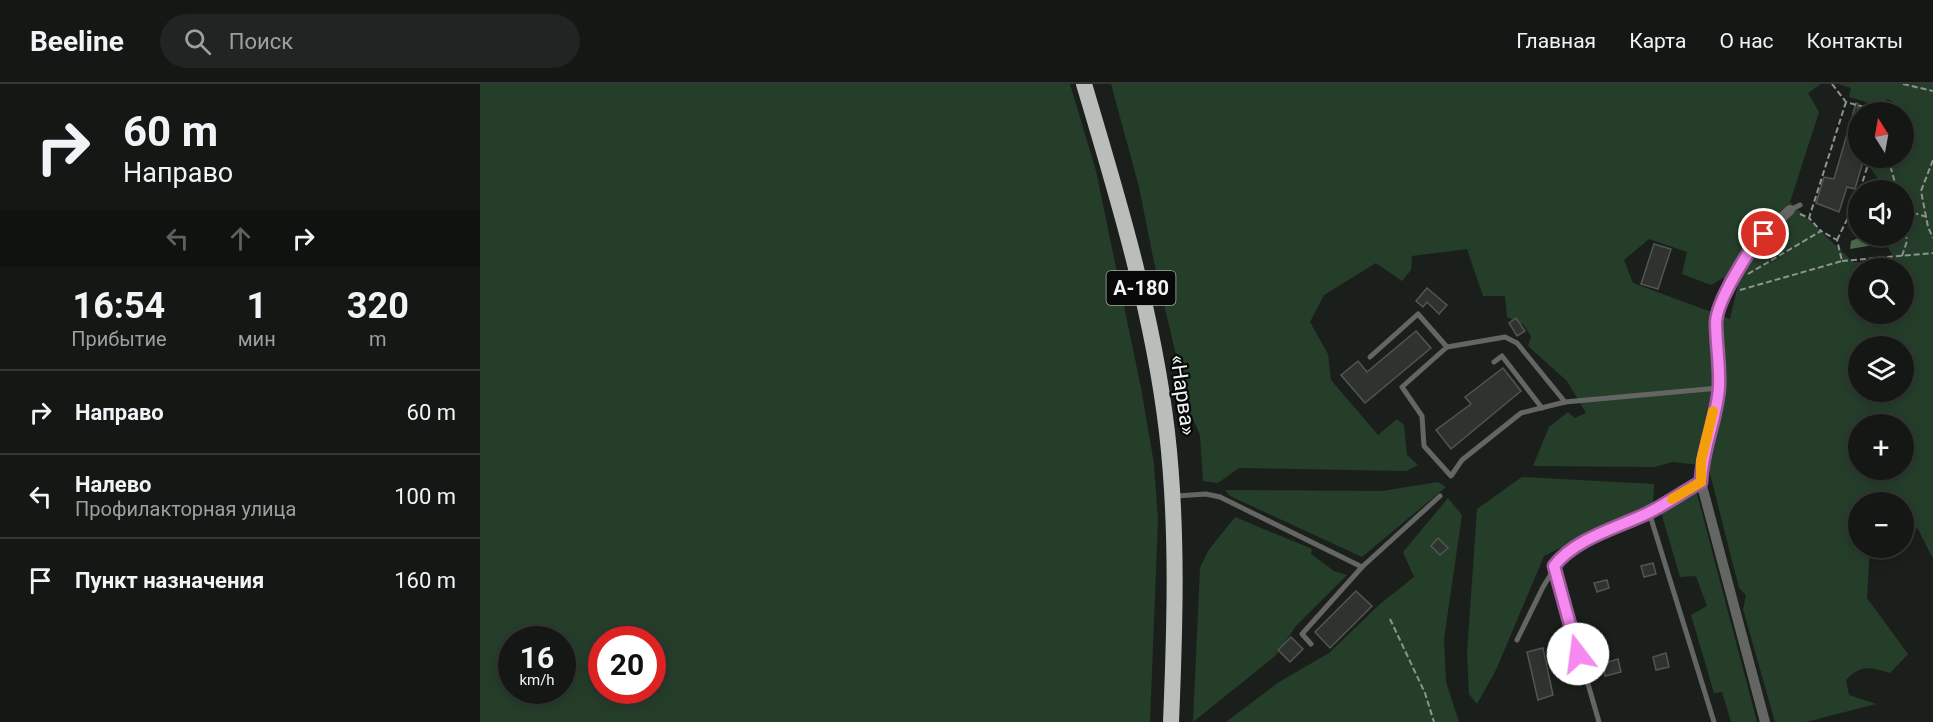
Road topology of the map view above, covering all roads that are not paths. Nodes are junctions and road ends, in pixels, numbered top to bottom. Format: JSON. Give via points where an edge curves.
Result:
{"nodes":[{"id":1,"x":1084,"y":84,"type":"edge"},
{"id":2,"x":1795,"y":208,"type":"road end"},
{"id":3,"x":1447,"y":346,"type":"junction"},
{"id":4,"x":1370,"y":357,"type":"dead end"},
{"id":5,"x":1494,"y":362,"type":"dead end"},
{"id":6,"x":1719,"y":388,"type":"junction"},
{"id":7,"x":1564,"y":402,"type":"junction"},
{"id":8,"x":1542,"y":408,"type":"junction"},
{"id":9,"x":1701,"y":482,"type":"junction"},
{"id":10,"x":1173,"y":496,"type":"junction"},
{"id":11,"x":1440,"y":496,"type":"dead end"},
{"id":12,"x":1649,"y":512,"type":"junction"},
{"id":13,"x":1554,"y":566,"type":"junction"},
{"id":14,"x":1362,"y":567,"type":"junction"},
{"id":15,"x":1517,"y":640,"type":"dead end"},
{"id":16,"x":1311,"y":644,"type":"dead end"},
{"id":17,"x":1171,"y":722,"type":"edge"},
{"id":18,"x":1599,"y":722,"type":"edge"},
{"id":19,"x":1714,"y":722,"type":"edge"},
{"id":20,"x":1765,"y":722,"type":"edge"}],
"edges":[{"from":1,"to":10,"type":"highway","name":"«Нарва»","number":"А-180","via":[[1143,297],[1160,381]]},
{"from":2,"to":6,"type":"street","via":[[1751,246],[1724,295],[1716,319]]},
{"from":3,"to":4,"type":"lane","via":[[1418,314]]},
{"from":3,"to":7,"type":"lane","via":[[1505,337],[1517,343]]},
{"from":3,"to":8,"type":"lane","via":[[1402,387],[1422,416],[1424,446],[1452,476],[1462,460],[1521,413]]},
{"from":5,"to":8,"type":"lane","via":[[1502,356]]},
{"from":6,"to":7,"type":"lane"},
{"from":6,"to":9,"type":"street","via":[[1701,461]]},
{"from":7,"to":8,"type":"lane"},
{"from":9,"to":12,"type":"lane"},
{"from":9,"to":20,"type":"street"},
{"from":10,"to":14,"type":"lane","via":[[1220,497]]},
{"from":10,"to":17,"type":"highway","name":"«Нарва»","number":"А-180"},
{"from":11,"to":14,"type":"lane"},
{"from":12,"to":13,"type":"lane","via":[[1577,546]]},
{"from":12,"to":19,"type":"lane"},
{"from":13,"to":15,"type":"lane"},
{"from":13,"to":18,"type":"lane"},
{"from":14,"to":16,"type":"lane","via":[[1302,634]]}]}
